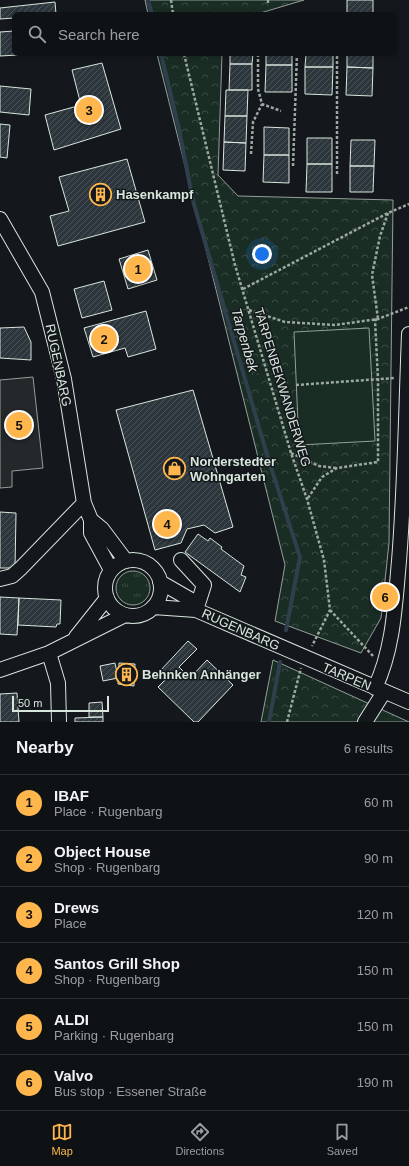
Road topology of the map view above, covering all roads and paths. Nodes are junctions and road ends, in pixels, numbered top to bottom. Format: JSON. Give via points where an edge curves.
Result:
{"nodes":[{"id":1,"x":171,"y":0,"type":"edge"},
{"id":2,"x":173,"y":12,"type":"edge"},
{"id":3,"x":185,"y":56,"type":"edge"},
{"id":4,"x":258,"y":56,"type":"edge"},
{"id":5,"x":297,"y":56,"type":"edge"},
{"id":6,"x":337,"y":56,"type":"edge"},
{"id":7,"x":262,"y":104,"type":"junction"},
{"id":8,"x":281,"y":111,"type":"dead end"},
{"id":9,"x":252,"y":154,"type":"dead end"},
{"id":10,"x":293,"y":166,"type":"dead end"},
{"id":11,"x":337,"y":174,"type":"dead end"},
{"id":12,"x":409,"y":204,"type":"edge"},
{"id":13,"x":388,"y":213,"type":"junction"},
{"id":14,"x":0,"y":219,"type":"edge"},
{"id":15,"x":243,"y":289,"type":"junction"},
{"id":16,"x":409,"y":307,"type":"edge"},
{"id":17,"x":249,"y":310,"type":"junction"},
{"id":18,"x":378,"y":319,"type":"junction"},
{"id":19,"x":409,"y":334,"type":"edge"},
{"id":20,"x":408,"y":376,"type":"junction"},
{"id":21,"x":378,"y":379,"type":"junction"},
{"id":22,"x":296,"y":385,"type":"dead end"},
{"id":23,"x":291,"y":453,"type":"junction"},
{"id":24,"x":337,"y":468,"type":"junction"},
{"id":25,"x":307,"y":499,"type":"junction"},
{"id":26,"x":84,"y":503,"type":"junction"},
{"id":27,"x":91,"y":520,"type":"junction"},
{"id":28,"x":181,"y":560,"type":"dead end"},
{"id":29,"x":126,"y":561,"type":"junction"},
{"id":30,"x":111,"y":570,"type":"junction"},
{"id":31,"x":0,"y":579,"type":"edge"},
{"id":32,"x":160,"y":582,"type":"junction"},
{"id":33,"x":107,"y":598,"type":"junction"},
{"id":34,"x":153,"y":607,"type":"junction"},
{"id":35,"x":196,"y":610,"type":"junction"},
{"id":36,"x":330,"y":610,"type":"junction"},
{"id":37,"x":125,"y":615,"type":"junction"},
{"id":38,"x":73,"y":640,"type":"junction"},
{"id":39,"x":286,"y":649,"type":"joint"},
{"id":40,"x":49,"y":653,"type":"junction"},
{"id":41,"x":306,"y":658,"type":"junction"},
{"id":42,"x":384,"y":667,"type":"junction"},
{"id":43,"x":0,"y":670,"type":"edge"},
{"id":44,"x":379,"y":690,"type":"junction"},
{"id":45,"x":409,"y":702,"type":"edge"},
{"id":46,"x":59,"y":722,"type":"edge"},
{"id":47,"x":287,"y":722,"type":"edge"},
{"id":48,"x":365,"y":722,"type":"edge"}],
"edges":[{"from":1,"to":2,"type":"path"},
{"from":3,"to":15,"type":"path","name":"TARPENBEKWANDERWEG"},
{"from":4,"to":7,"type":"path","via":[[258,89]]},
{"from":5,"to":10,"type":"path"},
{"from":6,"to":11,"type":"path"},
{"from":7,"to":8,"type":"path"},
{"from":7,"to":9,"type":"path","via":[[253,122]]},
{"from":12,"to":13,"type":"path"},
{"from":13,"to":15,"type":"path"},
{"from":13,"to":18,"type":"path","via":[[372,275]]},
{"from":14,"to":26,"type":"street","name":"RUGENBARG","via":[[42,292],[64,379]]},
{"from":15,"to":17,"type":"path","name":"TARPENBEKWANDERWEG"},
{"from":16,"to":18,"type":"path"},
{"from":17,"to":18,"type":"path","via":[[285,322],[335,325]]},
{"from":17,"to":23,"type":"path","name":"TARPENBEKWANDERWEG"},
{"from":18,"to":21,"type":"path","via":[[375,320]]},
{"from":19,"to":20,"type":"street"},
{"from":20,"to":21,"type":"path"},
{"from":20,"to":42,"type":"street","via":[[404,496],[392,633]]},
{"from":21,"to":22,"type":"path"},
{"from":21,"to":24,"type":"path","via":[[378,462]]},
{"from":23,"to":24,"type":"path","via":[[319,466]]},
{"from":23,"to":25,"type":"path","name":"TARPENBEKWANDERWEG"},
{"from":24,"to":25,"type":"path","via":[[322,477]]},
{"from":25,"to":36,"type":"path","name":"TARPENBEKWANDERWEG","via":[[324,560]]},
{"from":26,"to":27,"type":"street","name":"RUGENBARG"},
{"from":26,"to":31,"type":"street","via":[[21,568],[12,576]]},
{"from":27,"to":29,"type":"street","name":"RUGENBARG","via":[[102,529]]},
{"from":27,"to":30,"type":"street","name":"RUGENBARG","via":[[91,533]]},
{"from":28,"to":35,"type":"street","via":[[204,585]]},
{"from":29,"to":30,"type":"street"},
{"from":29,"to":32,"type":"street","name":"RUGENBARG","via":[[146,564]]},
{"from":30,"to":33,"type":"street","via":[[105,582]]},
{"from":32,"to":34,"type":"street","via":[[159,597]]},
{"from":32,"to":35,"type":"street","name":"RUGENBARG","via":[[193,601]]},
{"from":33,"to":37,"type":"street","via":[[113,608]]},
{"from":33,"to":38,"type":"street"},
{"from":34,"to":35,"type":"street","name":"RUGENBARG"},
{"from":34,"to":37,"type":"street","name":"RUGENBARG","via":[[139,615]]},
{"from":35,"to":39,"type":"street","name":"RUGENBARG"},
{"from":36,"to":41,"type":"path"},
{"from":36,"to":42,"type":"path"},
{"from":37,"to":38,"type":"street","name":"RUGENBARG"},
{"from":38,"to":40,"type":"street","name":"RUGENBARG"},
{"from":39,"to":41,"type":"street","name":"TARPEN"},
{"from":40,"to":43,"type":"street","name":"RUGENBARG"},
{"from":40,"to":46,"type":"street","via":[[58,683]]},
{"from":41,"to":44,"type":"street","name":"TARPEN"},
{"from":41,"to":47,"type":"path","via":[[300,671]]},
{"from":42,"to":44,"type":"street"},
{"from":44,"to":45,"type":"street","name":"TARPEN"},
{"from":44,"to":48,"type":"street"}]}
